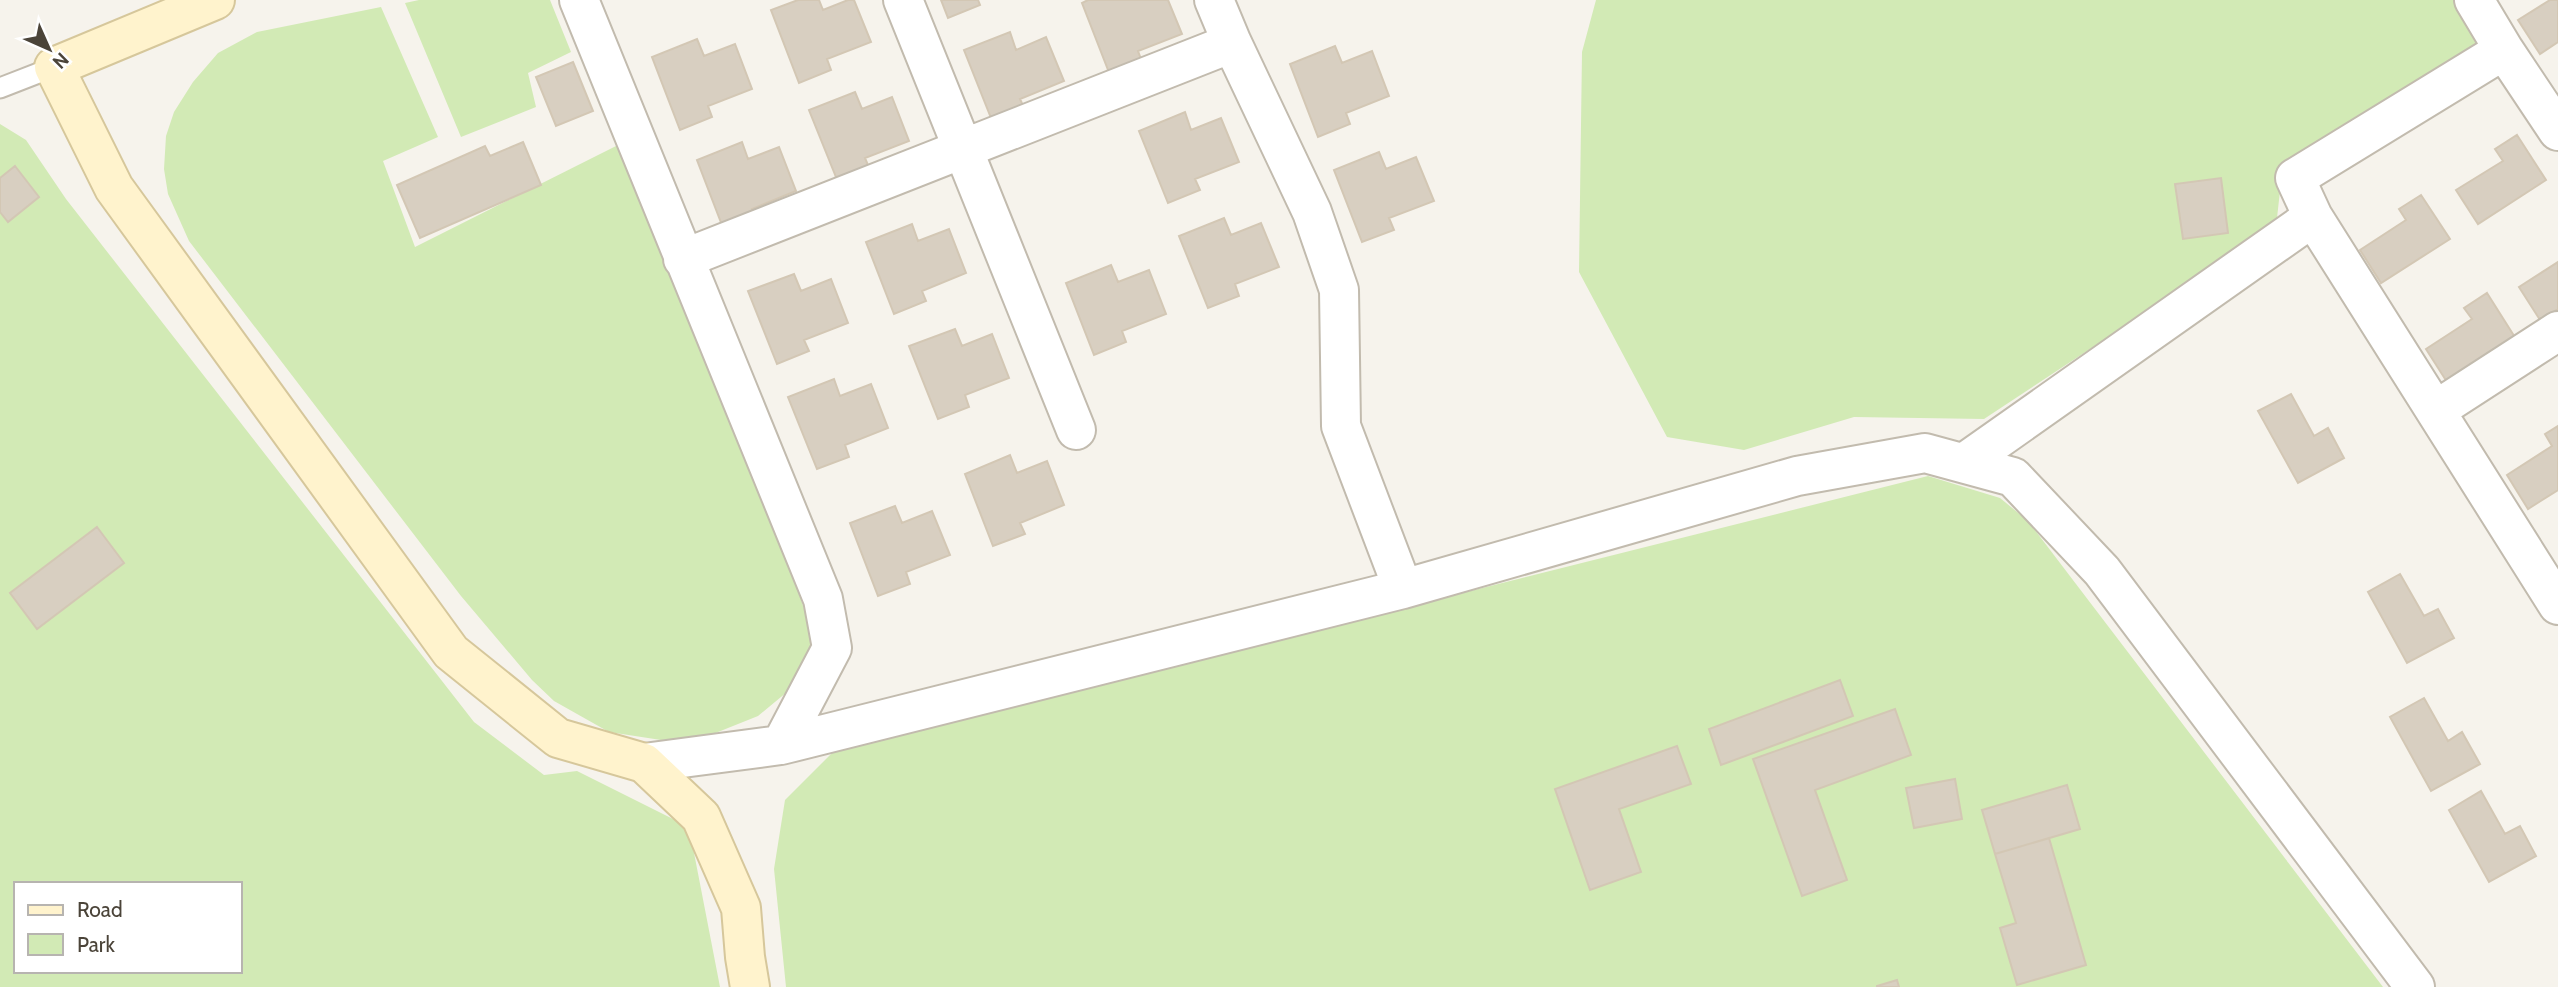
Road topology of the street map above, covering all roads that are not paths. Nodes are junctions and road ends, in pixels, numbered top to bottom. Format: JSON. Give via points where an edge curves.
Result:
{"nodes":[{"id":1,"x":215,"y":0,"type":"edge"},
{"id":2,"x":579,"y":0,"type":"edge"},
{"id":3,"x":903,"y":0,"type":"edge"},
{"id":4,"x":1214,"y":0,"type":"edge"},
{"id":5,"x":2474,"y":0,"type":"edge"},
{"id":6,"x":1232,"y":43,"type":"junction"},
{"id":7,"x":2504,"y":50,"type":"junction"},
{"id":8,"x":54,"y":67,"type":"junction"},
{"id":9,"x":0,"y":88,"type":"edge"},
{"id":10,"x":2558,"y":131,"type":"edge"},
{"id":11,"x":963,"y":149,"type":"junction"},
{"id":12,"x":2313,"y":217,"type":"junction"},
{"id":13,"x":683,"y":259,"type":"junction"},
{"id":14,"x":2558,"y":331,"type":"edge"},
{"id":15,"x":2436,"y":410,"type":"junction"},
{"id":16,"x":1076,"y":430,"type":"dead end"},
{"id":17,"x":1964,"y":463,"type":"junction"},
{"id":18,"x":1402,"y":589,"type":"junction"},
{"id":19,"x":2558,"y":605,"type":"edge"},
{"id":20,"x":780,"y":745,"type":"junction"},
{"id":21,"x":644,"y":763,"type":"junction"},
{"id":22,"x":750,"y":987,"type":"edge"},
{"id":23,"x":2415,"y":987,"type":"edge"}],
"edges":[{"from":1,"to":8,"type":"main road"},
{"from":2,"to":13,"type":"street"},
{"from":3,"to":11,"type":"street"},
{"from":4,"to":6,"type":"street"},
{"from":5,"to":7,"type":"street"},
{"from":6,"to":11,"type":"street"},
{"from":6,"to":18,"type":"street","via":[[1312,212],[1339,290],[1341,426]]},
{"from":7,"to":10,"type":"street"},
{"from":7,"to":12,"type":"street","via":[[2295,178]]},
{"from":8,"to":9,"type":"lane"},
{"from":8,"to":21,"type":"main road","via":[[114,188],[451,652],[558,738]]},
{"from":11,"to":13,"type":"street"},
{"from":11,"to":16,"type":"street"},
{"from":12,"to":15,"type":"street"},
{"from":12,"to":17,"type":"street"},
{"from":13,"to":20,"type":"street","via":[[823,599],[832,648]]},
{"from":14,"to":15,"type":"street"},
{"from":15,"to":19,"type":"street"},
{"from":17,"to":18,"type":"street","via":[[1925,453],[1797,476]]},
{"from":17,"to":23,"type":"street","via":[[2013,477],[2102,571]]},
{"from":18,"to":20,"type":"street"},
{"from":20,"to":21,"type":"street"},
{"from":21,"to":22,"type":"main road","via":[[701,817],[741,908]]}]}
